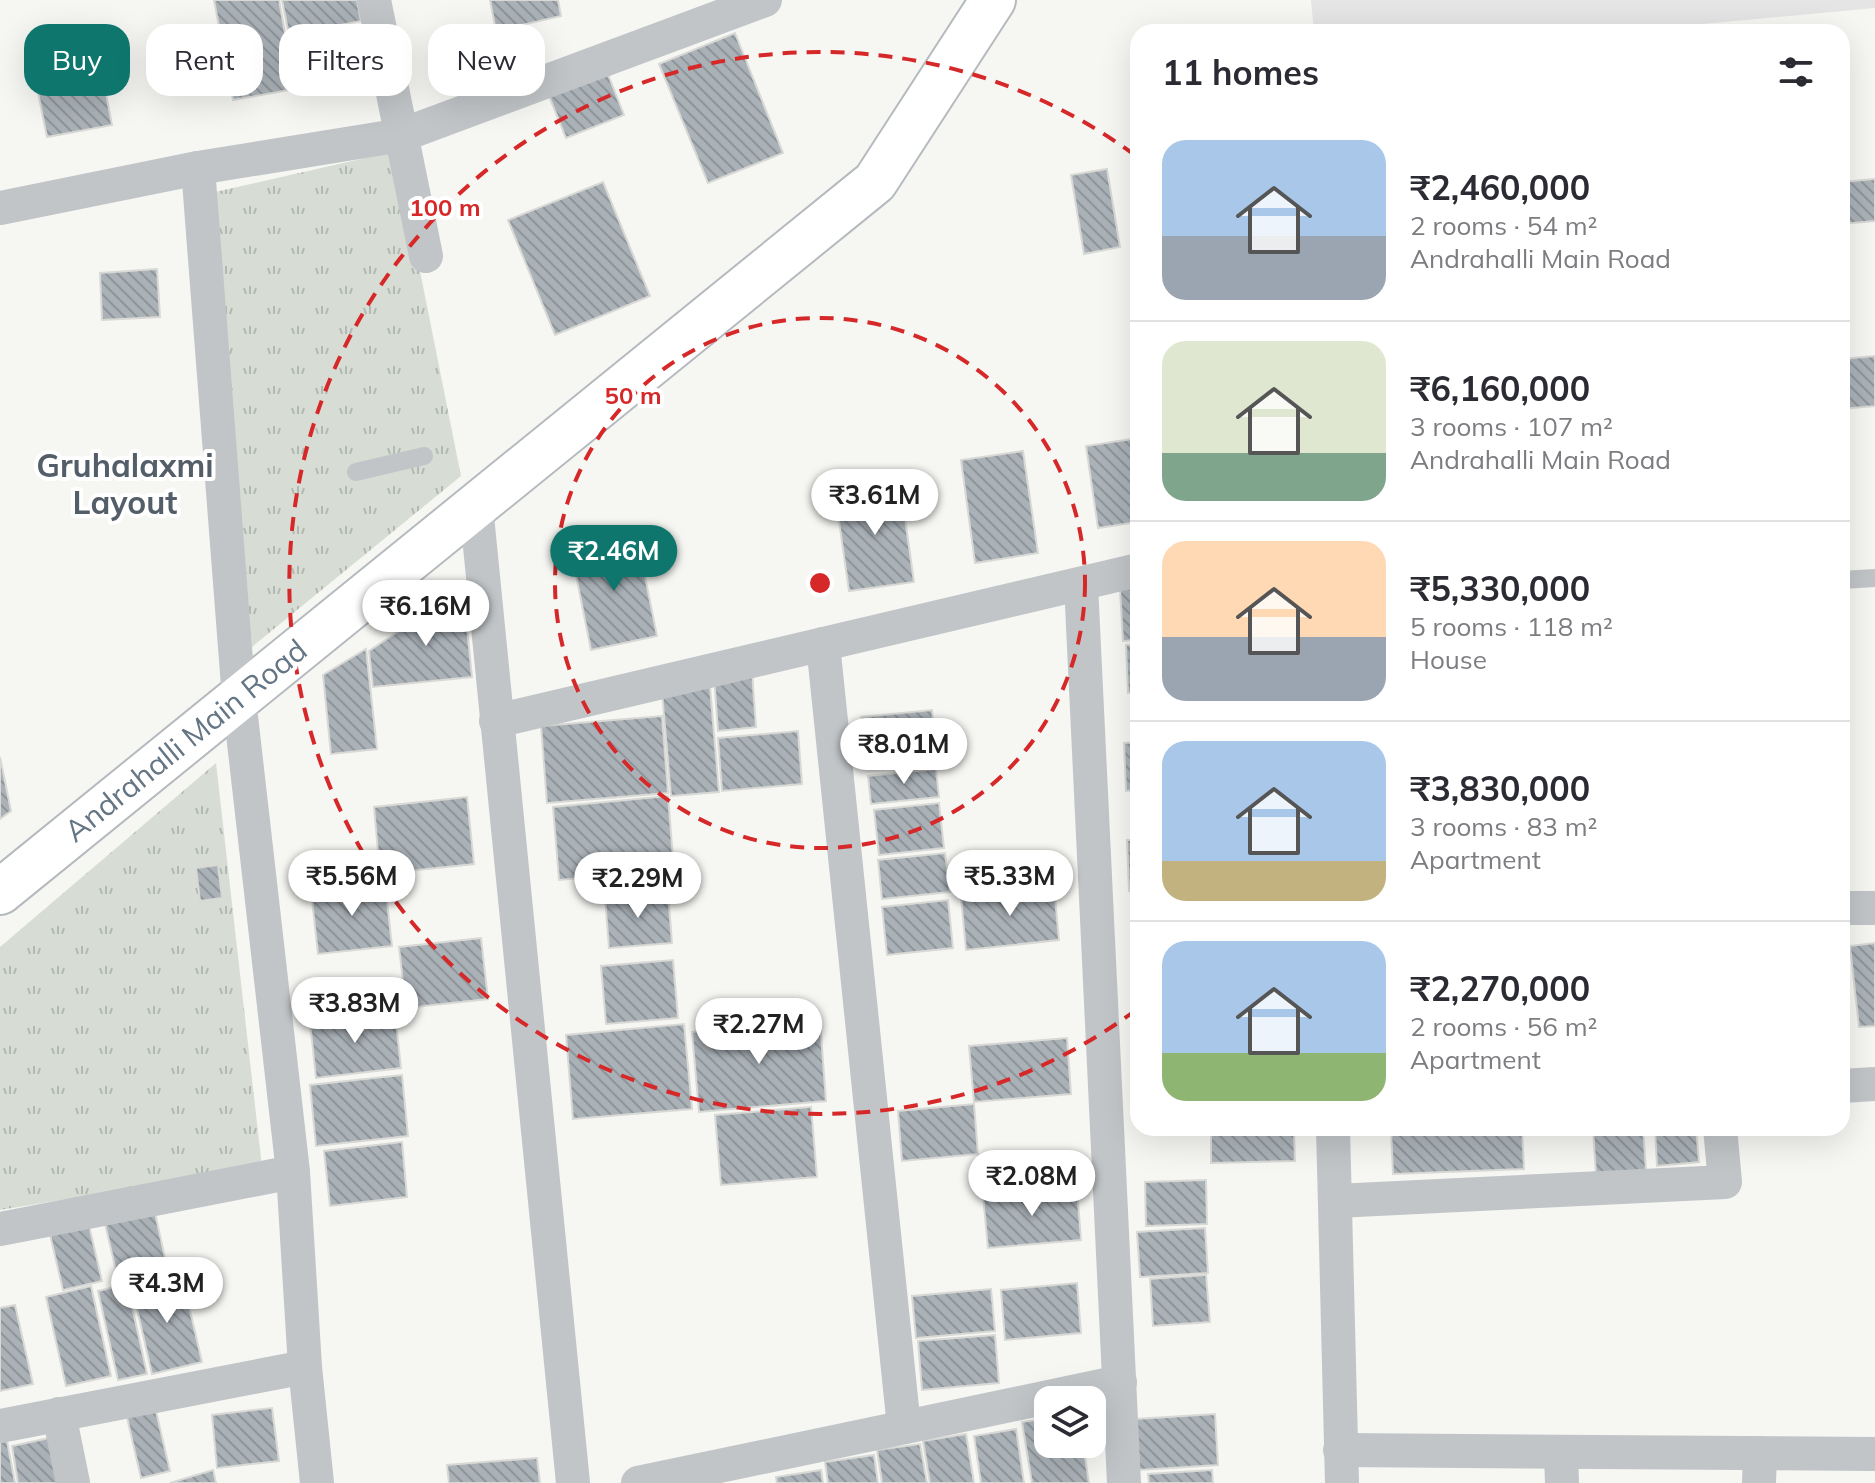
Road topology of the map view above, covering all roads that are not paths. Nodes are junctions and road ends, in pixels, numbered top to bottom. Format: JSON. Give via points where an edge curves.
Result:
{"nodes":[{"id":1,"x":374,"y":0,"type":"edge"},
{"id":2,"x":765,"y":0,"type":"edge"},
{"id":3,"x":993,"y":0,"type":"edge"},
{"id":4,"x":402,"y":135,"type":"junction"},
{"id":5,"x":198,"y":168,"type":"junction"},
{"id":6,"x":0,"y":208,"type":"edge"},
{"id":7,"x":426,"y":256,"type":"dead end"},
{"id":8,"x":424,"y":456,"type":"dead end"},
{"id":9,"x":356,"y":472,"type":"dead end"},
{"id":10,"x":476,"y":506,"type":"junction"},
{"id":11,"x":1130,"y":572,"type":"edge"},
{"id":12,"x":1875,"y":578,"type":"edge"},
{"id":13,"x":1850,"y":580,"type":"edge"},
{"id":14,"x":1081,"y":584,"type":"junction"},
{"id":15,"x":823,"y":644,"type":"junction"},
{"id":16,"x":239,"y":699,"type":"junction"},
{"id":17,"x":496,"y":721,"type":"junction"},
{"id":18,"x":0,"y":892,"type":"edge"},
{"id":19,"x":1850,"y":908,"type":"edge"},
{"id":20,"x":1875,"y":908,"type":"edge"},
{"id":21,"x":1875,"y":1084,"type":"edge"},
{"id":22,"x":1850,"y":1086,"type":"edge"},
{"id":23,"x":1333,"y":1136,"type":"edge"},
{"id":24,"x":1721,"y":1136,"type":"edge"},
{"id":25,"x":293,"y":1172,"type":"junction"},
{"id":26,"x":1336,"y":1201,"type":"junction"},
{"id":27,"x":0,"y":1229,"type":"edge"},
{"id":28,"x":305,"y":1367,"type":"junction"},
{"id":29,"x":1120,"y":1382,"type":"junction"},
{"id":30,"x":59,"y":1414,"type":"junction"},
{"id":31,"x":0,"y":1426,"type":"edge"},
{"id":32,"x":904,"y":1427,"type":"junction"},
{"id":33,"x":1875,"y":1454,"type":"edge"},
{"id":34,"x":1341,"y":1467,"type":"edge"},
{"id":35,"x":1562,"y":1468,"type":"edge"},
{"id":36,"x":1760,"y":1468,"type":"edge"},
{"id":37,"x":73,"y":1483,"type":"edge"},
{"id":38,"x":317,"y":1483,"type":"edge"},
{"id":39,"x":573,"y":1483,"type":"edge"},
{"id":40,"x":638,"y":1483,"type":"edge"},
{"id":41,"x":1124,"y":1483,"type":"edge"}],
"edges":[{"from":1,"to":4,"type":"street"},
{"from":2,"to":4,"type":"street"},
{"from":3,"to":10,"type":"main road","name":"Andrahalli Main Road","via":[[875,182]]},
{"from":4,"to":5,"type":"street"},
{"from":4,"to":7,"type":"street"},
{"from":5,"to":6,"type":"street"},
{"from":5,"to":16,"type":"street"},
{"from":8,"to":9,"type":"lane"},
{"from":10,"to":16,"type":"main road","name":"Andrahalli Main Road"},
{"from":10,"to":17,"type":"street"},
{"from":11,"to":14,"type":"street"},
{"from":12,"to":13,"type":"lane"},
{"from":14,"to":15,"type":"street"},
{"from":14,"to":29,"type":"street"},
{"from":15,"to":17,"type":"street"},
{"from":15,"to":32,"type":"street"},
{"from":16,"to":18,"type":"main road","name":"Andrahalli Main Road"},
{"from":16,"to":25,"type":"street"},
{"from":17,"to":39,"type":"street"},
{"from":19,"to":20,"type":"street"},
{"from":21,"to":22,"type":"street"},
{"from":23,"to":26,"type":"street"},
{"from":24,"to":26,"type":"street","via":[[1725,1182]]},
{"from":25,"to":27,"type":"street"},
{"from":25,"to":28,"type":"street"},
{"from":26,"to":34,"type":"street"},
{"from":28,"to":30,"type":"street"},
{"from":28,"to":38,"type":"street"},
{"from":29,"to":32,"type":"street"},
{"from":29,"to":41,"type":"street"},
{"from":30,"to":31,"type":"street"},
{"from":30,"to":37,"type":"street"},
{"from":32,"to":40,"type":"street"},
{"from":33,"to":36,"type":"street"},
{"from":34,"to":35,"type":"street"},
{"from":35,"to":36,"type":"street"}]}
